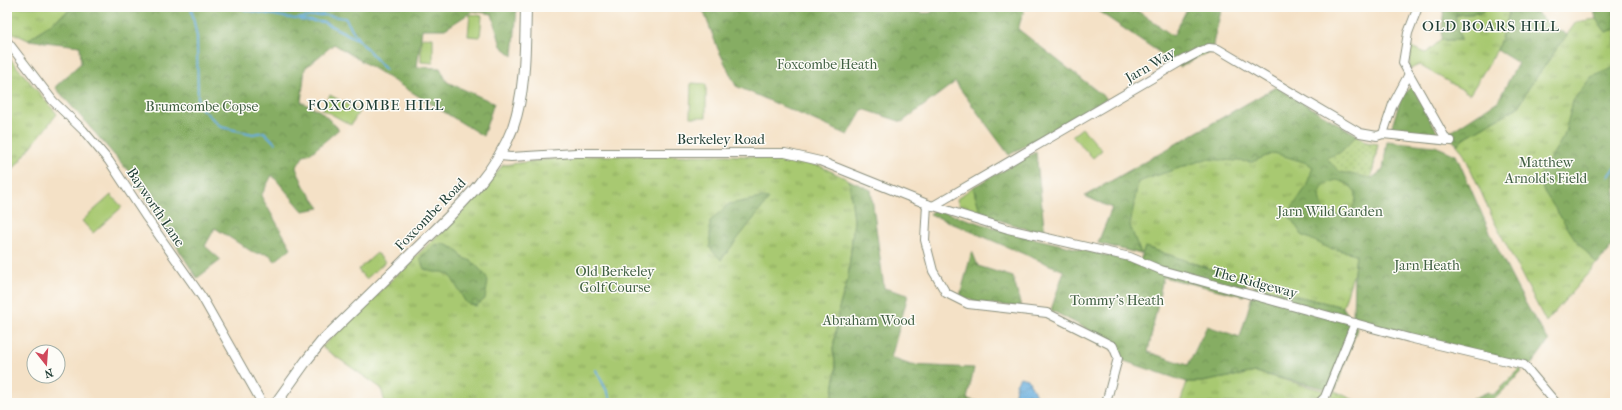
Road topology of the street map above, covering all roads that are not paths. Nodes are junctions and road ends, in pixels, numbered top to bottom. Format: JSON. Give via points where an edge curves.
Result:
{"nodes":[{"id":1,"x":526,"y":7,"type":"edge"},
{"id":2,"x":1418,"y":7,"type":"edge"},
{"id":3,"x":7,"y":40,"type":"edge"},
{"id":4,"x":1409,"y":74,"type":"junction"},
{"id":5,"x":1383,"y":134,"type":"junction"},
{"id":6,"x":500,"y":156,"type":"junction"},
{"id":7,"x":930,"y":205,"type":"junction"},
{"id":8,"x":1355,"y":323,"type":"junction"},
{"id":9,"x":262,"y":403,"type":"edge"},
{"id":10,"x":276,"y":403,"type":"edge"},
{"id":11,"x":1106,"y":403,"type":"edge"},
{"id":12,"x":1319,"y":403,"type":"edge"},
{"id":13,"x":1556,"y":403,"type":"edge"}],
"edges":[{"from":1,"to":6,"type":"street","name":"Foxcombe Road","via":[[521,94],[513,126]]},
{"from":2,"to":4,"type":"street","via":[[1406,40],[1403,63]]},
{"from":3,"to":9,"type":"street","name":"Bayworth Lane","via":[[53,101],[83,130],[109,161],[202,297]]},
{"from":4,"to":5,"type":"street","via":[[1393,104]]},
{"from":4,"to":5,"type":"street","name":"Jarn Way","via":[[1449,141]]},
{"from":5,"to":7,"type":"street","name":"Jarn Way","via":[[1377,136],[1360,133],[1218,49],[1209,48],[1180,62]]},
{"from":6,"to":7,"type":"street","name":"Berkeley Road","via":[[584,153],[785,153],[820,161]]},
{"from":6,"to":10,"type":"street","name":"Foxcombe Road","via":[[488,174],[456,210],[322,341]]},
{"from":7,"to":8,"type":"street","name":"The Ridgeway","via":[[1008,229],[1130,258],[1161,270]]},
{"from":7,"to":11,"type":"street","via":[[926,240],[932,271],[946,293],[968,304],[1047,313],[1113,346],[1118,358]]},
{"from":8,"to":12,"type":"street","via":[[1325,397]]},
{"from":8,"to":13,"type":"street","name":"The Ridgeway","via":[[1524,365]]}]}
